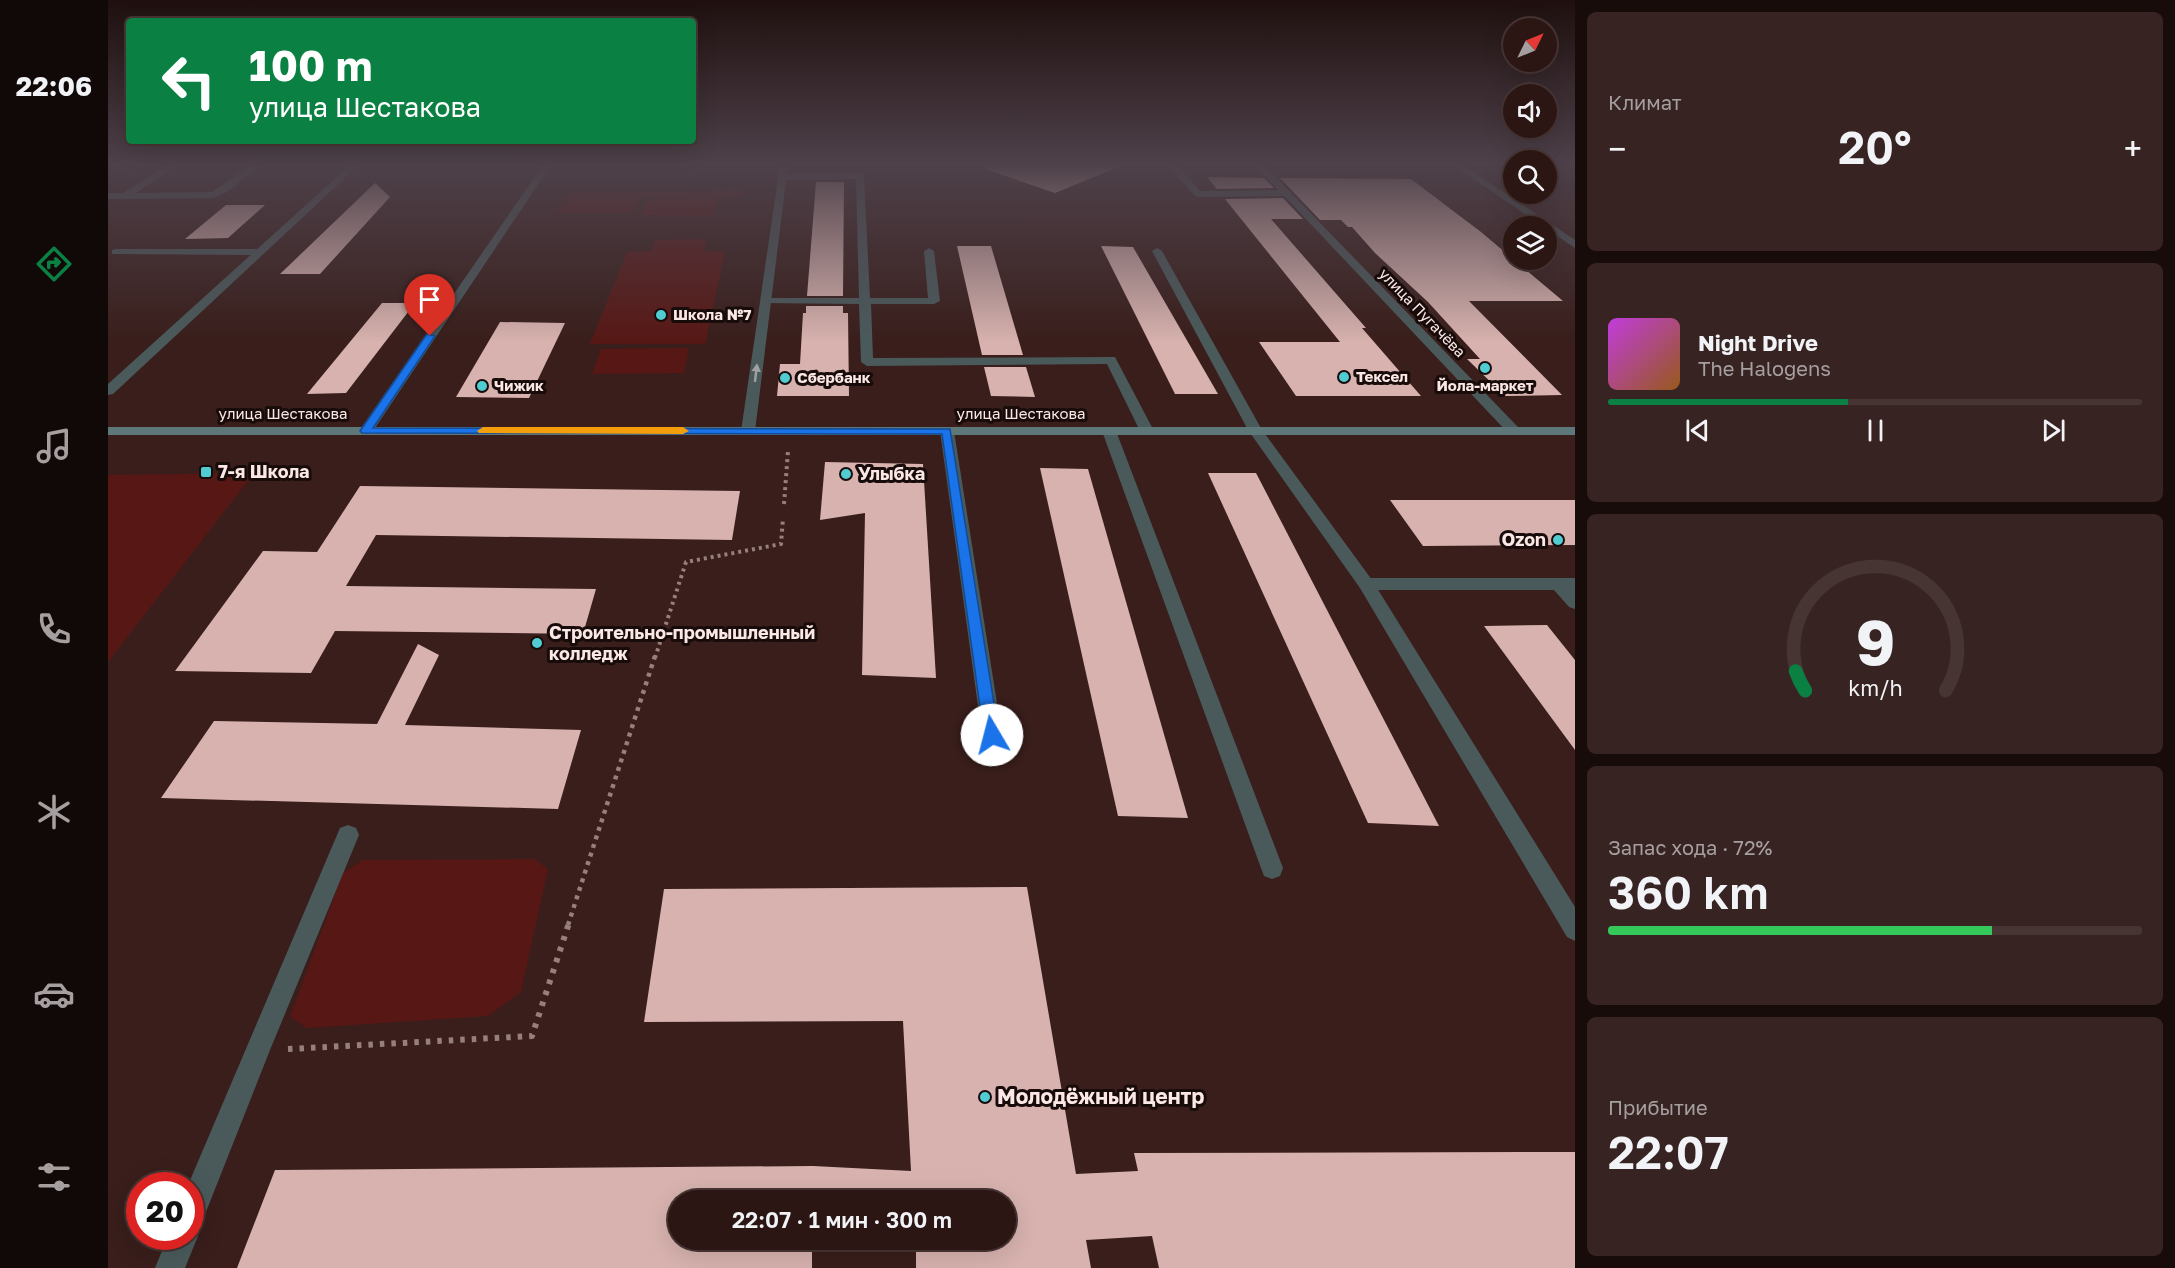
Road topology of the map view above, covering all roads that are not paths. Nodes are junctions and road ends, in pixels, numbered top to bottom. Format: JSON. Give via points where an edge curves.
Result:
{"nodes":[{"id":1,"x":290,"y":224,"type":"edge"},
{"id":2,"x":507,"y":224,"type":"edge"},
{"id":3,"x":776,"y":224,"type":"edge"},
{"id":4,"x":862,"y":224,"type":"edge"},
{"id":5,"x":1317,"y":224,"type":"edge"},
{"id":6,"x":1544,"y":224,"type":"edge"},
{"id":7,"x":1575,"y":245,"type":"edge"},
{"id":8,"x":929,"y":251,"type":"dead end"},
{"id":9,"x":1157,"y":251,"type":"dead end"},
{"id":10,"x":117,"y":252,"type":"dead end"},
{"id":11,"x":260,"y":252,"type":"junction"},
{"id":12,"x":766,"y":300,"type":"junction"},
{"id":13,"x":865,"y":300,"type":"junction"},
{"id":14,"x":108,"y":391,"type":"edge"},
{"id":15,"x":1147,"y":430,"type":"junction"},
{"id":16,"x":1255,"y":430,"type":"junction"},
{"id":17,"x":1513,"y":430,"type":"junction"},
{"id":18,"x":108,"y":431,"type":"edge"},
{"id":19,"x":366,"y":431,"type":"junction"},
{"id":20,"x":748,"y":431,"type":"junction"},
{"id":21,"x":947,"y":431,"type":"junction"},
{"id":22,"x":1109,"y":431,"type":"junction"},
{"id":23,"x":1575,"y":431,"type":"edge"},
{"id":24,"x":1366,"y":584,"type":"junction"},
{"id":25,"x":1567,"y":584,"type":"edge"},
{"id":26,"x":1575,"y":603,"type":"edge"},
{"id":27,"x":992,"y":735,"type":"dead end"},
{"id":28,"x":348,"y":836,"type":"dead end"},
{"id":29,"x":1272,"y":868,"type":"dead end"},
{"id":30,"x":1575,"y":929,"type":"edge"},
{"id":31,"x":204,"y":1182,"type":"edge"},
{"id":32,"x":177,"y":1250,"type":"edge"},
{"id":33,"x":170,"y":1268,"type":"edge"}],
"edges":[{"from":1,"to":11,"type":"street"},
{"from":2,"to":19,"type":"street"},
{"from":3,"to":12,"type":"street"},
{"from":4,"to":13,"type":"street"},
{"from":5,"to":17,"type":"street","name":"улица Пугачёва"},
{"from":6,"to":7,"type":"street"},
{"from":8,"to":13,"type":"street","via":[[934,301]]},
{"from":9,"to":16,"type":"street"},
{"from":10,"to":11,"type":"street"},
{"from":11,"to":14,"type":"street"},
{"from":12,"to":13,"type":"street"},
{"from":20,"to":12,"type":"street","one_way":true},
{"from":13,"to":15,"type":"street","via":[[867,362],[1111,360]]},
{"from":15,"to":16,"type":"main road","name":"улица Шестакова"},
{"from":15,"to":22,"type":"main road","name":"улица Шестакова"},
{"from":16,"to":17,"type":"main road","name":"улица Шестакова"},
{"from":16,"to":24,"type":"street"},
{"from":17,"to":23,"type":"main road","name":"улица Шестакова"},
{"from":18,"to":19,"type":"main road","name":"улица Шестакова"},
{"from":19,"to":20,"type":"main road","name":"улица Шестакова"},
{"from":20,"to":21,"type":"main road","name":"улица Шестакова"},
{"from":21,"to":22,"type":"main road","name":"улица Шестакова"},
{"from":21,"to":27,"type":"street"},
{"from":22,"to":29,"type":"street"},
{"from":24,"to":25,"type":"street"},
{"from":24,"to":30,"type":"street"},
{"from":25,"to":26,"type":"street"},
{"from":28,"to":31,"type":"street"},
{"from":32,"to":33,"type":"street"}]}
